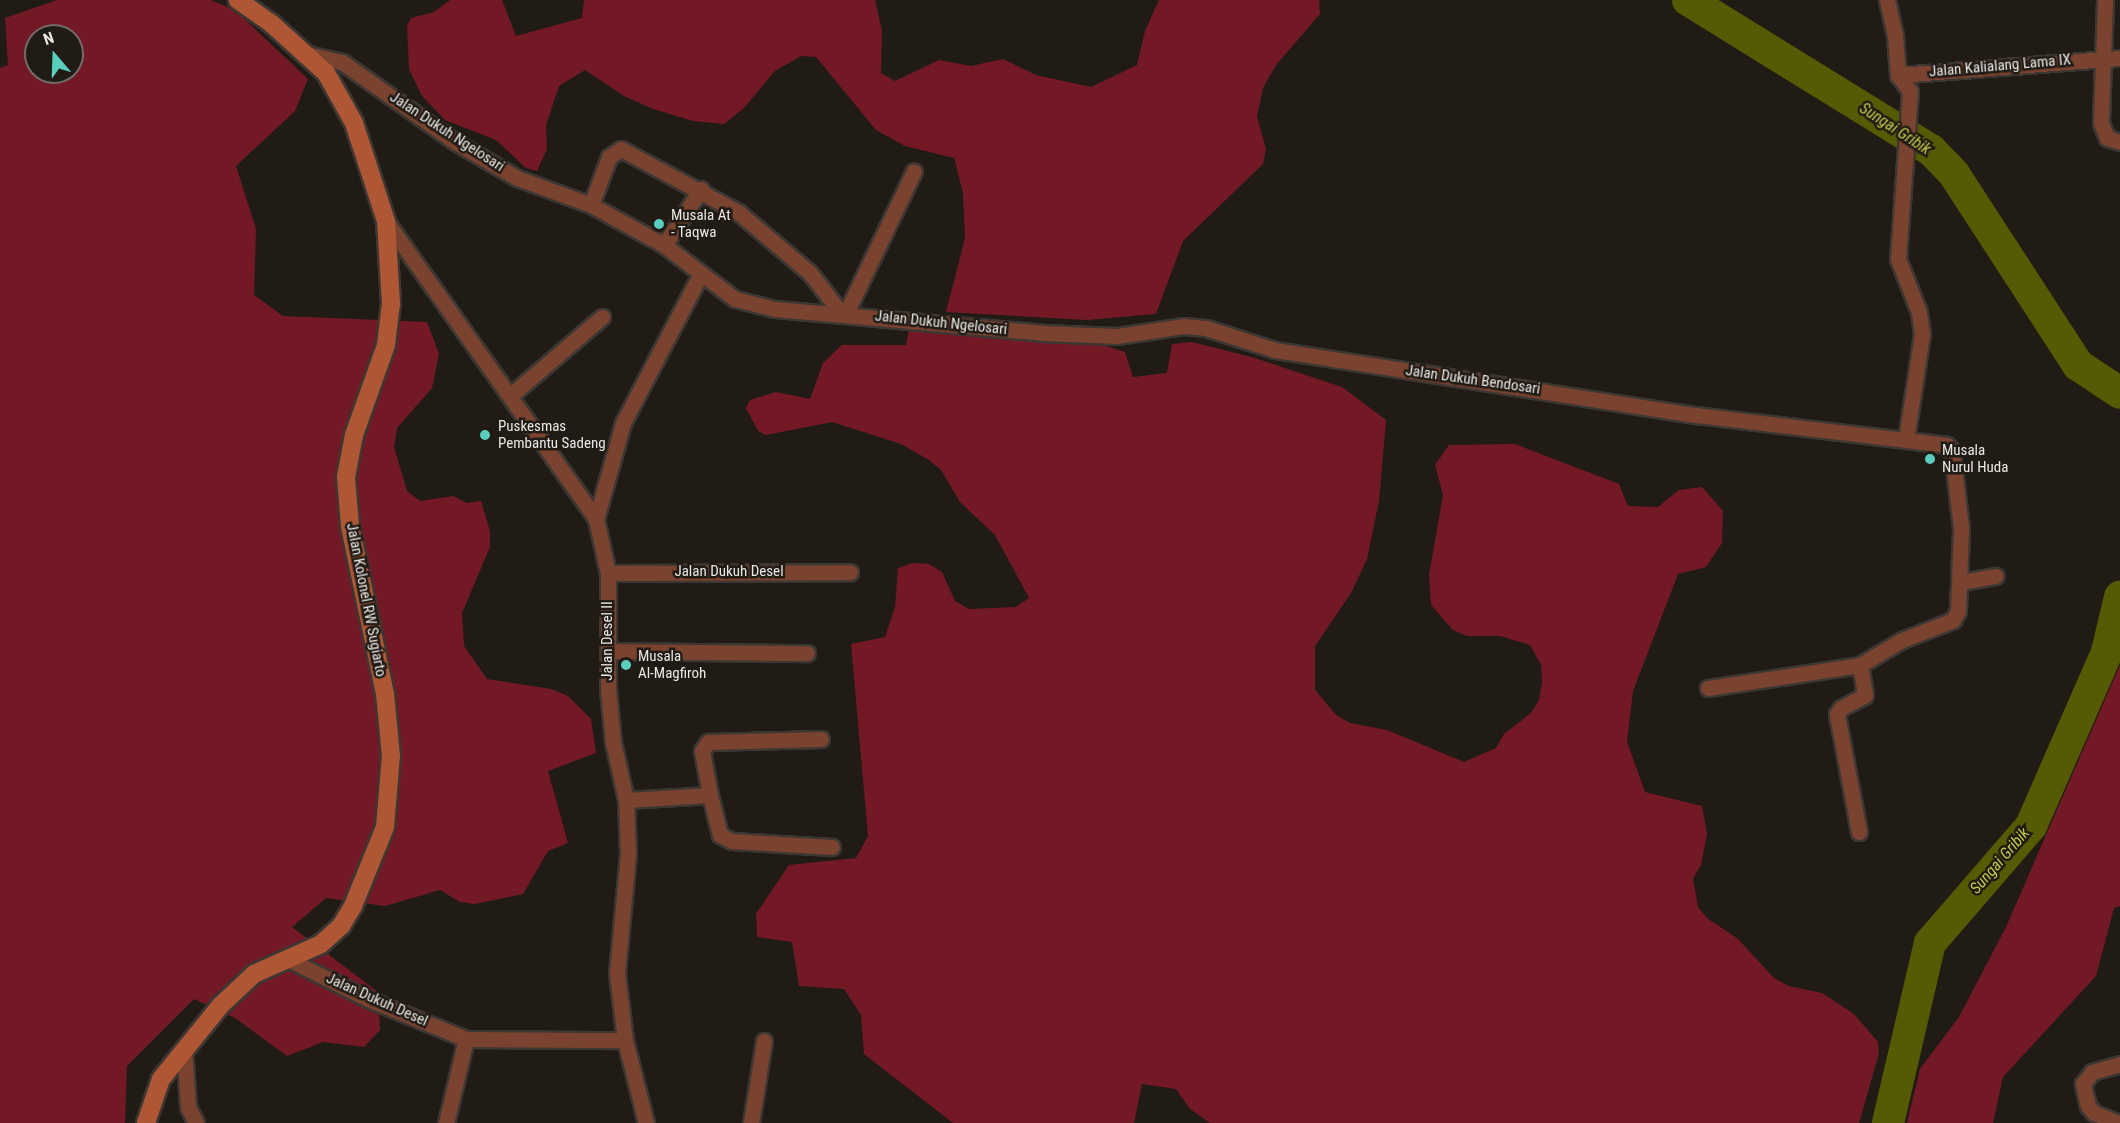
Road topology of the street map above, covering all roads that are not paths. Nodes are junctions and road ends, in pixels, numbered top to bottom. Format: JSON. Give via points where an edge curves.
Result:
{"nodes":[{"id":1,"x":238,"y":0,"type":"edge"},
{"id":2,"x":1887,"y":0,"type":"edge"},
{"id":3,"x":2105,"y":0,"type":"edge"},
{"id":4,"x":307,"y":54,"type":"junction"},
{"id":5,"x":2102,"y":58,"type":"junction"},
{"id":6,"x":2120,"y":58,"type":"edge"},
{"id":7,"x":1898,"y":75,"type":"junction"},
{"id":8,"x":2120,"y":142,"type":"edge"},
{"id":9,"x":914,"y":171,"type":"dead end"},
{"id":10,"x":701,"y":189,"type":"junction"},
{"id":11,"x":591,"y":205,"type":"junction"},
{"id":12,"x":386,"y":221,"type":"junction"},
{"id":13,"x":664,"y":245,"type":"junction"},
{"id":14,"x":700,"y":275,"type":"junction"},
{"id":15,"x":844,"y":313,"type":"junction"},
{"id":16,"x":602,"y":317,"type":"dead end"},
{"id":17,"x":1042,"y":333,"type":"joint"},
{"id":18,"x":511,"y":395,"type":"junction"},
{"id":19,"x":1906,"y":440,"type":"junction"},
{"id":20,"x":596,"y":519,"type":"junction"},
{"id":21,"x":850,"y":572,"type":"dead end"},
{"id":22,"x":608,"y":573,"type":"junction"},
{"id":23,"x":1995,"y":576,"type":"dead end"},
{"id":24,"x":1961,"y":582,"type":"junction"},
{"id":25,"x":608,"y":651,"type":"junction"},
{"id":26,"x":807,"y":653,"type":"dead end"},
{"id":27,"x":1860,"y":665,"type":"junction"},
{"id":28,"x":1708,"y":687,"type":"dead end"},
{"id":29,"x":821,"y":739,"type":"dead end"},
{"id":30,"x":710,"y":795,"type":"junction"},
{"id":31,"x":626,"y":800,"type":"junction"},
{"id":32,"x":1859,"y":832,"type":"dead end"},
{"id":33,"x":832,"y":847,"type":"dead end"},
{"id":34,"x":288,"y":959,"type":"junction"},
{"id":35,"x":466,"y":1039,"type":"junction"},
{"id":36,"x":626,"y":1040,"type":"junction"},
{"id":37,"x":764,"y":1041,"type":"dead end"},
{"id":38,"x":184,"y":1048,"type":"junction"},
{"id":39,"x":2120,"y":1064,"type":"edge"},
{"id":40,"x":146,"y":1123,"type":"edge"},
{"id":41,"x":196,"y":1123,"type":"edge"},
{"id":42,"x":446,"y":1123,"type":"edge"},
{"id":43,"x":646,"y":1123,"type":"edge"},
{"id":44,"x":751,"y":1123,"type":"edge"},
{"id":45,"x":2118,"y":1123,"type":"edge"}],
"edges":[{"from":1,"to":4,"type":"main road","name":"Jalan Kolonel RW Sugiarto"},
{"from":2,"to":7,"type":"street"},
{"from":3,"to":5,"type":"street"},
{"from":4,"to":11,"type":"street","name":"Jalan Dukuh Ngelosari","via":[[342,62],[457,142],[517,177]]},
{"from":4,"to":12,"type":"main road","name":"Jalan Kolonel RW Sugiarto","via":[[326,73],[354,123]]},
{"from":5,"to":6,"type":"street","name":"Jalan Kalialang Lama IX"},
{"from":5,"to":7,"type":"street","name":"Jalan Kalialang Lama IX"},
{"from":5,"to":8,"type":"street","via":[[2101,123],[2107,138]]},
{"from":7,"to":19,"type":"street","via":[[1911,91],[1897,243],[1903,280],[1919,312],[1922,334]]},
{"from":9,"to":15,"type":"street"},
{"from":10,"to":11,"type":"street","via":[[621,149],[609,157]]},
{"from":10,"to":13,"type":"street"},
{"from":10,"to":15,"type":"street","via":[[779,244],[820,283]]},
{"from":11,"to":13,"type":"street","name":"Jalan Dukuh Ngelosari"},
{"from":12,"to":18,"type":"street","name":"Jalan Desel II"},
{"from":12,"to":34,"type":"main road","name":"Jalan Kolonel RW Sugiarto","via":[[392,303],[386,345],[354,435],[346,477],[350,526],[385,694],[391,756],[385,827],[341,926],[321,944]]},
{"from":13,"to":14,"type":"street","name":"Jalan Dukuh Ngelosari"},
{"from":14,"to":15,"type":"street","name":"Jalan Dukuh Ngelosari","via":[[735,299],[775,309]]},
{"from":14,"to":20,"type":"street","via":[[627,414]]},
{"from":15,"to":17,"type":"street","name":"Jalan Dukuh Ngelosari"},
{"from":16,"to":18,"type":"street"},
{"from":17,"to":19,"type":"street","name":"Jalan Dukuh Bendosari","via":[[1117,336],[1184,326],[1206,328],[1286,352],[1696,415]]},
{"from":18,"to":20,"type":"street","name":"Jalan Desel II"},
{"from":19,"to":24,"type":"street","name":"Jalan Dukuh Bendosari","via":[[1951,448],[1961,535]]},
{"from":20,"to":22,"type":"street","name":"Jalan Desel II"},
{"from":21,"to":22,"type":"street","name":"Jalan Dukuh Desel"},
{"from":22,"to":25,"type":"street","name":"Jalan Desel II"},
{"from":23,"to":24,"type":"street"},
{"from":24,"to":27,"type":"street","name":"Jalan Dukuh Bendosari","via":[[1958,611],[1953,620],[1902,640]]},
{"from":25,"to":26,"type":"street"},
{"from":25,"to":31,"type":"street","name":"Jalan Desel II","via":[[613,742]]},
{"from":27,"to":28,"type":"street"},
{"from":27,"to":32,"type":"street","via":[[1865,695],[1837,714]]},
{"from":29,"to":30,"type":"street","via":[[708,742],[702,751]]},
{"from":30,"to":31,"type":"street"},
{"from":30,"to":33,"type":"street","via":[[720,835],[732,841]]},
{"from":31,"to":36,"type":"street","name":"Jalan Desel II","via":[[628,854],[617,973]]},
{"from":34,"to":35,"type":"street","name":"Jalan Dukuh Desel","via":[[368,999]]},
{"from":34,"to":38,"type":"main road","name":"Jalan Kolonel RW Sugiarto","via":[[254,974]]},
{"from":35,"to":36,"type":"street","name":"Jalan Dukuh Desel"},
{"from":35,"to":42,"type":"street"},
{"from":36,"to":43,"type":"street","name":"Jalan Desel II"},
{"from":37,"to":44,"type":"street"},
{"from":38,"to":40,"type":"main road","name":"Jalan Kolonel RW Sugiarto","via":[[162,1078]]},
{"from":38,"to":41,"type":"street","via":[[188,1107]]},
{"from":39,"to":45,"type":"street","via":[[2092,1072],[2083,1084],[2088,1106],[2094,1113]]}]}
